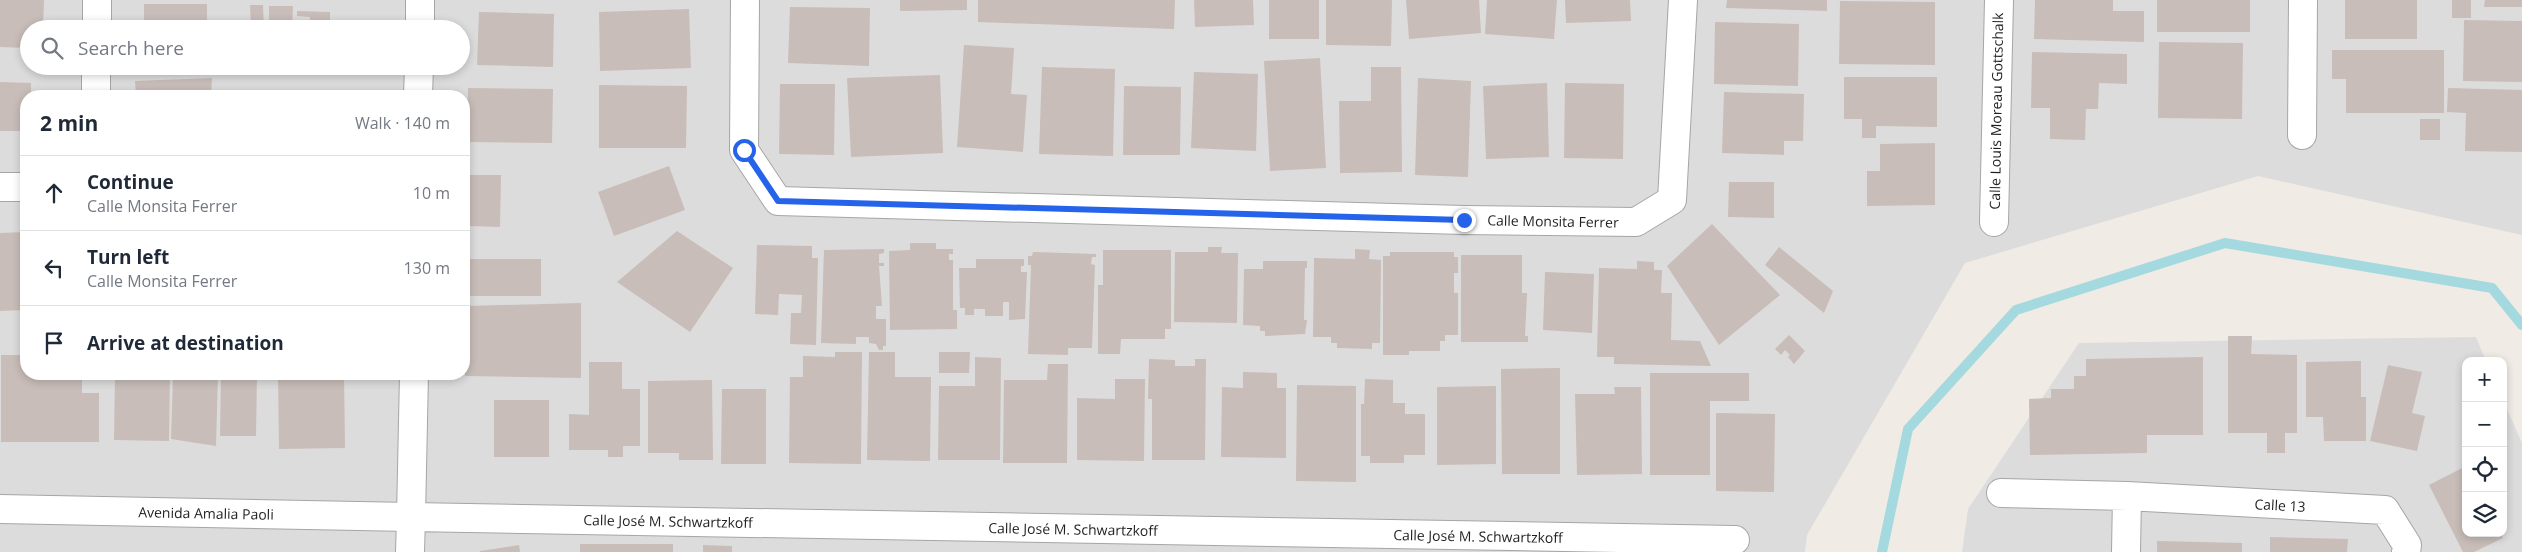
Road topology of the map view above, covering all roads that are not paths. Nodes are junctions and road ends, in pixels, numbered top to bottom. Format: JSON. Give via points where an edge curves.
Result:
{"nodes":[{"id":1,"x":97,"y":0,"type":"edge"},
{"id":2,"x":420,"y":0,"type":"edge"},
{"id":3,"x":744,"y":0,"type":"edge"},
{"id":4,"x":1683,"y":0,"type":"edge"},
{"id":5,"x":1999,"y":0,"type":"edge"},
{"id":6,"x":2303,"y":0,"type":"edge"},
{"id":7,"x":97,"y":20,"type":"edge"},
{"id":8,"x":420,"y":20,"type":"edge"},
{"id":9,"x":96,"y":75,"type":"edge"},
{"id":10,"x":419,"y":75,"type":"edge"},
{"id":11,"x":96,"y":90,"type":"edge"},
{"id":12,"x":418,"y":90,"type":"edge"},
{"id":13,"x":2302,"y":135,"type":"dead end"},
{"id":14,"x":0,"y":187,"type":"edge"},
{"id":15,"x":20,"y":188,"type":"edge"},
{"id":16,"x":1994,"y":222,"type":"dead end"},
{"id":17,"x":414,"y":380,"type":"edge"},
{"id":18,"x":2001,"y":493,"type":"dead end"},
{"id":19,"x":2127,"y":496,"type":"junction"},
{"id":20,"x":0,"y":509,"type":"edge"},
{"id":21,"x":411,"y":517,"type":"junction"},
{"id":22,"x":1735,"y":540,"type":"dead end"},
{"id":23,"x":410,"y":552,"type":"edge"},
{"id":24,"x":2126,"y":552,"type":"edge"},
{"id":25,"x":2406,"y":552,"type":"edge"}],
"edges":[{"from":1,"to":7,"type":"street"},
{"from":2,"to":8,"type":"street"},
{"from":3,"to":4,"type":"street","name":"Calle Monsita Ferrer","via":[[744,150],[778,201],[1636,222],[1672,200]]},
{"from":5,"to":16,"type":"street","name":"Calle Louis Moreau Gottschalk"},
{"from":6,"to":13,"type":"street"},
{"from":9,"to":11,"type":"street"},
{"from":10,"to":12,"type":"street"},
{"from":14,"to":15,"type":"street"},
{"from":17,"to":21,"type":"street"},
{"from":18,"to":19,"type":"street"},
{"from":19,"to":24,"type":"street"},
{"from":19,"to":25,"type":"street","name":"Calle 13","via":[[2385,510],[2406,545]]},
{"from":20,"to":21,"type":"street","name":"Avenida Amalia Paoli"},
{"from":21,"to":22,"type":"street","name":"Calle José M. Schwartzkoff"},
{"from":21,"to":23,"type":"street"}]}
